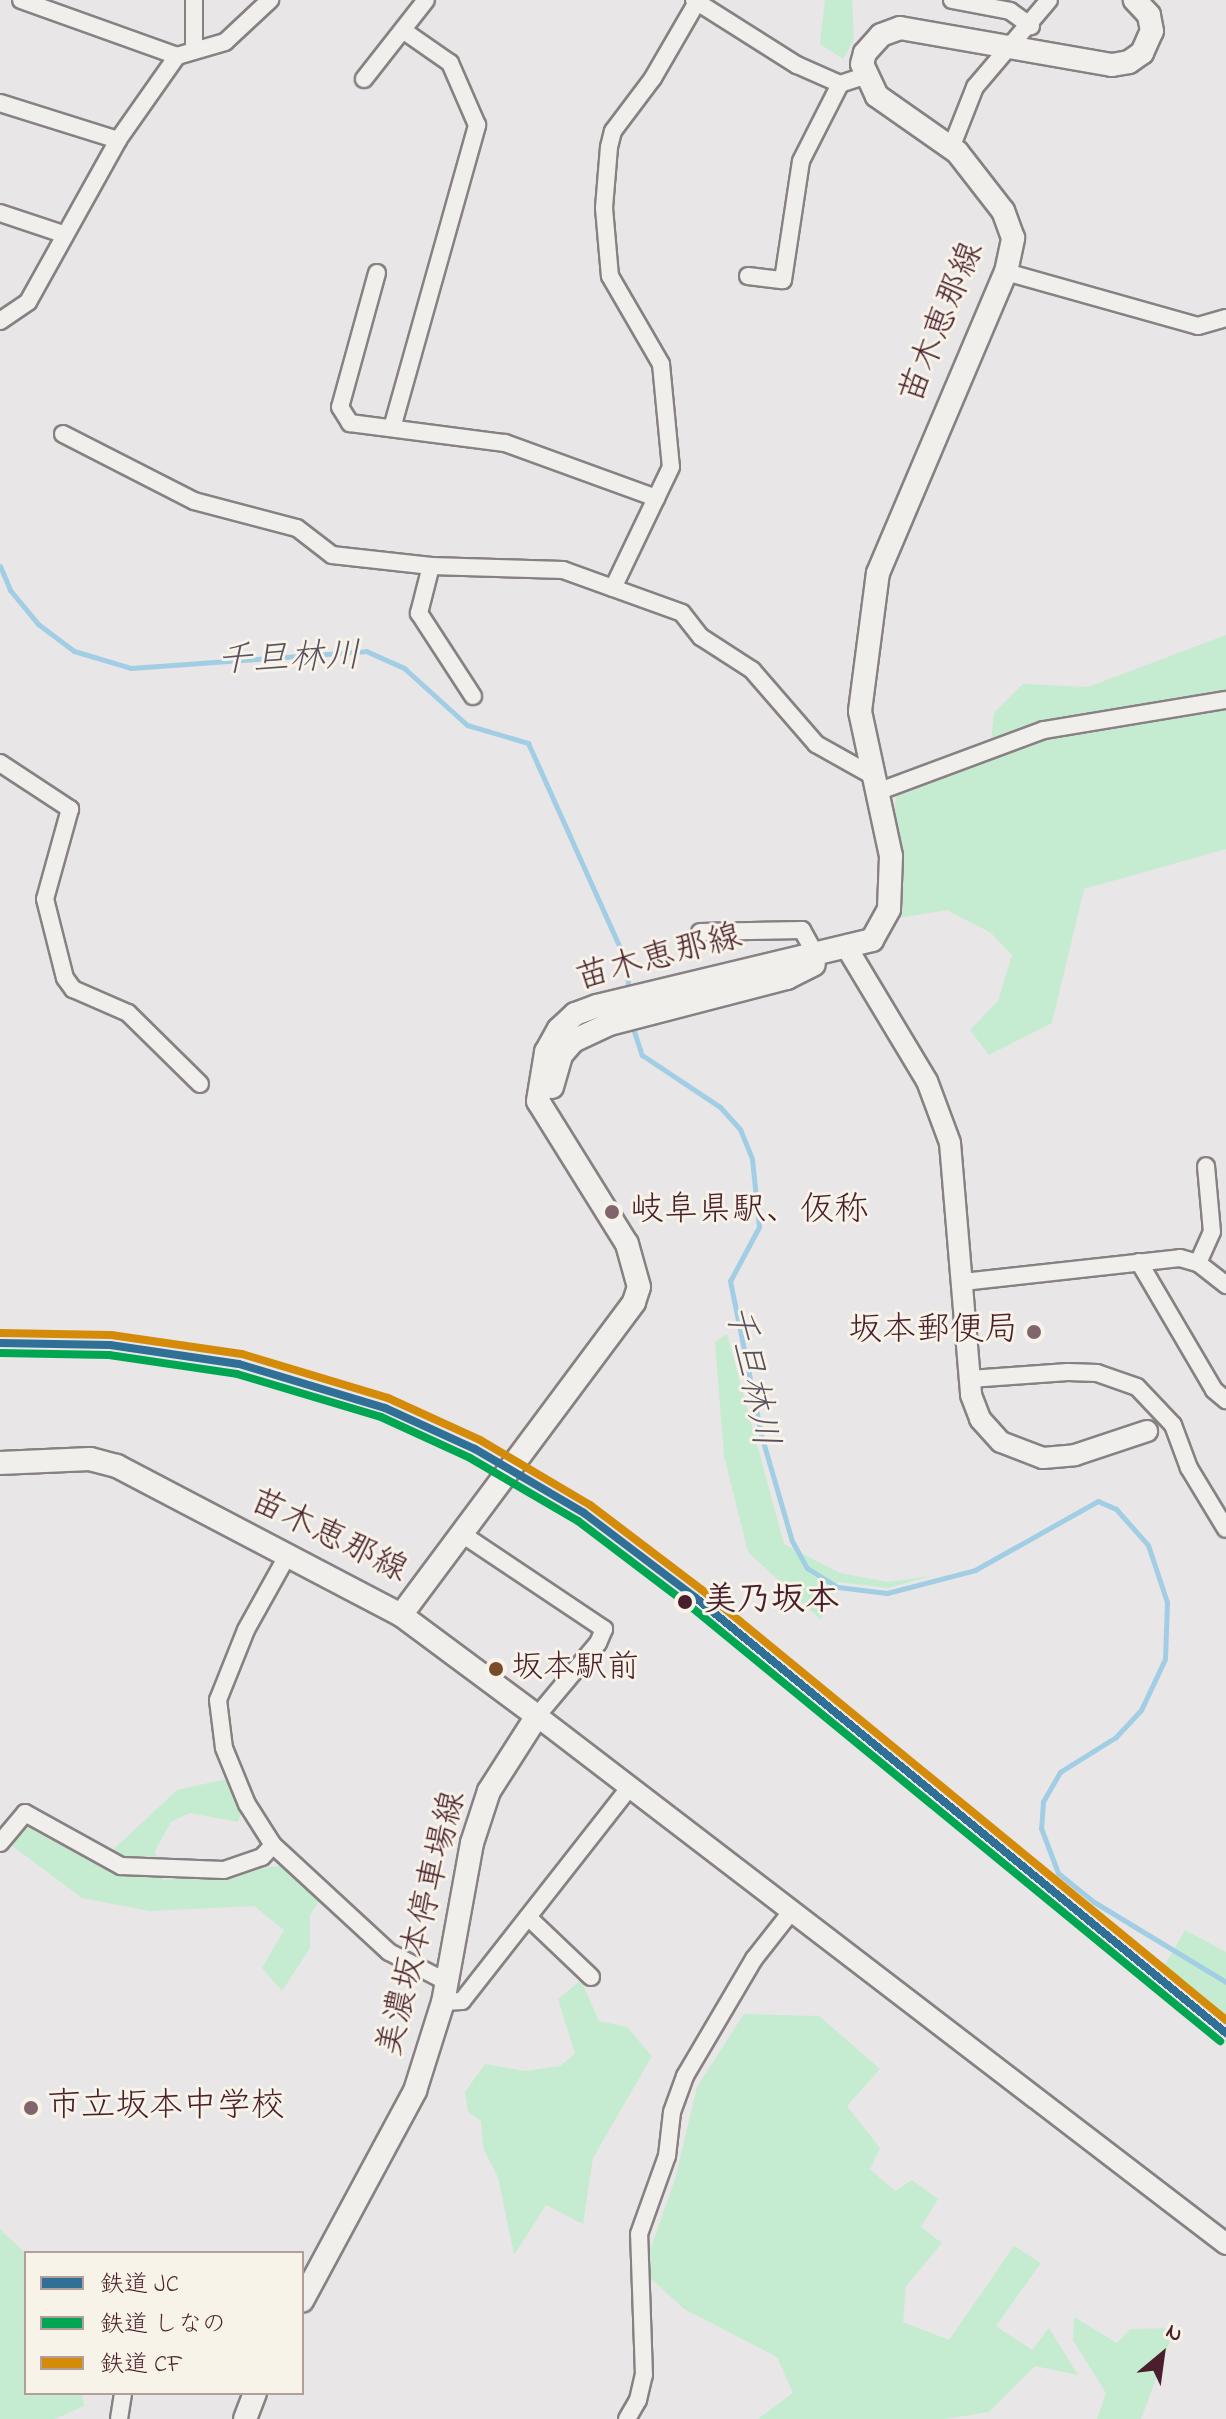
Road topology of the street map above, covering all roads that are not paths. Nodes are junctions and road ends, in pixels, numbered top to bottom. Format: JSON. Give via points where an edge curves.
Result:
{"nodes":[{"id":1,"x":21,"y":0,"type":"edge"},
{"id":2,"x":194,"y":0,"type":"edge"},
{"id":3,"x":270,"y":0,"type":"edge"},
{"id":4,"x":426,"y":0,"type":"edge"},
{"id":5,"x":952,"y":0,"type":"edge"},
{"id":6,"x":1049,"y":0,"type":"edge"},
{"id":7,"x":1135,"y":0,"type":"edge"},
{"id":8,"x":696,"y":1,"type":"edge"},
{"id":9,"x":1031,"y":26,"type":"junction"},
{"id":10,"x":404,"y":31,"type":"junction"},
{"id":11,"x":1014,"y":47,"type":"junction"},
{"id":12,"x":194,"y":50,"type":"junction"},
{"id":13,"x":177,"y":56,"type":"junction"},
{"id":14,"x":865,"y":76,"type":"junction"},
{"id":15,"x":364,"y":79,"type":"dead end"},
{"id":16,"x":840,"y":84,"type":"junction"},
{"id":17,"x":0,"y":103,"type":"edge"},
{"id":18,"x":118,"y":140,"type":"junction"},
{"id":19,"x":951,"y":148,"type":"junction"},
{"id":20,"x":0,"y":213,"type":"edge"},
{"id":21,"x":63,"y":234,"type":"junction"},
{"id":22,"x":1006,"y":272,"type":"junction"},
{"id":23,"x":377,"y":273,"type":"dead end"},
{"id":24,"x":748,"y":276,"type":"dead end"},
{"id":25,"x":1226,"y":318,"type":"edge"},
{"id":26,"x":0,"y":321,"type":"edge"},
{"id":27,"x":392,"y":428,"type":"junction"},
{"id":28,"x":63,"y":434,"type":"dead end"},
{"id":29,"x":656,"y":498,"type":"junction"},
{"id":30,"x":431,"y":566,"type":"junction"},
{"id":31,"x":613,"y":588,"type":"junction"},
{"id":32,"x":473,"y":696,"type":"dead end"},
{"id":33,"x":1226,"y":700,"type":"edge"},
{"id":34,"x":0,"y":763,"type":"edge"},
{"id":35,"x":875,"y":784,"type":"junction"},
{"id":36,"x":700,"y":932,"type":"dead end"},
{"id":37,"x":847,"y":948,"type":"junction"},
{"id":38,"x":816,"y":955,"type":"junction"},
{"id":39,"x":678,"y":995,"type":"junction"},
{"id":40,"x":200,"y":1084,"type":"dead end"},
{"id":41,"x":1206,"y":1166,"type":"dead end"},
{"id":42,"x":1139,"y":1262,"type":"junction"},
{"id":43,"x":1198,"y":1263,"type":"junction"},
{"id":44,"x":963,"y":1282,"type":"junction"},
{"id":45,"x":1226,"y":1285,"type":"edge"},
{"id":46,"x":970,"y":1379,"type":"junction"},
{"id":47,"x":1226,"y":1400,"type":"edge"},
{"id":48,"x":1147,"y":1431,"type":"dead end"},
{"id":49,"x":0,"y":1463,"type":"edge"},
{"id":50,"x":1226,"y":1529,"type":"edge"},
{"id":51,"x":462,"y":1534,"type":"junction"},
{"id":52,"x":286,"y":1558,"type":"junction"},
{"id":53,"x":401,"y":1615,"type":"junction"},
{"id":54,"x":537,"y":1716,"type":"junction"},
{"id":55,"x":630,"y":1787,"type":"junction"},
{"id":56,"x":0,"y":1843,"type":"edge"},
{"id":57,"x":273,"y":1845,"type":"junction"},
{"id":58,"x":791,"y":1912,"type":"junction"},
{"id":59,"x":528,"y":1917,"type":"junction"},
{"id":60,"x":591,"y":1977,"type":"dead end"},
{"id":61,"x":445,"y":1992,"type":"junction"},
{"id":62,"x":1226,"y":2244,"type":"edge"},
{"id":63,"x":304,"y":2297,"type":"edge"},
{"id":64,"x":123,"y":2395,"type":"edge"},
{"id":65,"x":254,"y":2395,"type":"edge"},
{"id":66,"x":119,"y":2419,"type":"edge"},
{"id":67,"x":245,"y":2419,"type":"edge"},
{"id":68,"x":627,"y":2419,"type":"edge"}],
"edges":[{"from":1,"to":13,"type":"street"},
{"from":2,"to":12,"type":"street"},
{"from":3,"to":12,"type":"street","via":[[225,42]]},
{"from":4,"to":10,"type":"street"},
{"from":5,"to":9,"type":"street","via":[[1010,11]]},
{"from":6,"to":9,"type":"street"},
{"from":7,"to":11,"type":"main road","via":[[1149,15],[1152,31],[1142,53],[1129,62],[1112,65]]},
{"from":8,"to":16,"type":"street","via":[[797,65]]},
{"from":8,"to":29,"type":"street","via":[[609,147],[604,208],[610,276],[661,364],[671,467]]},
{"from":9,"to":11,"type":"street"},
{"from":10,"to":15,"type":"street"},
{"from":10,"to":27,"type":"street","via":[[450,63],[477,125]]},
{"from":11,"to":14,"type":"main road","via":[[900,28],[873,42],[862,64]]},
{"from":11,"to":19,"type":"street","via":[[975,87]]},
{"from":12,"to":13,"type":"street"},
{"from":13,"to":18,"type":"street"},
{"from":14,"to":16,"type":"street"},
{"from":14,"to":19,"type":"main road","name":"苗木恵那線","via":[[877,96]]},
{"from":16,"to":24,"type":"street","via":[[801,161],[783,280]]},
{"from":17,"to":18,"type":"street"},
{"from":18,"to":21,"type":"street"},
{"from":19,"to":22,"type":"main road","name":"苗木恵那線","via":[[1003,211],[1013,238]]},
{"from":20,"to":21,"type":"street"},
{"from":21,"to":26,"type":"street","via":[[28,302]]},
{"from":22,"to":25,"type":"street","via":[[1198,326]]},
{"from":22,"to":35,"type":"main road","name":"苗木恵那線","via":[[878,573],[860,688]]},
{"from":23,"to":27,"type":"street","via":[[340,407],[350,423]]},
{"from":27,"to":29,"type":"street","via":[[505,443]]},
{"from":28,"to":30,"type":"street","via":[[194,501],[297,528],[332,555]]},
{"from":29,"to":31,"type":"street"},
{"from":30,"to":31,"type":"street","via":[[563,570]]},
{"from":30,"to":32,"type":"street","via":[[419,613]]},
{"from":31,"to":35,"type":"street","via":[[682,613],[701,637],[752,670],[816,744]]},
{"from":33,"to":35,"type":"street","via":[[1044,730]]},
{"from":34,"to":40,"type":"street","via":[[70,809],[45,899],[65,978],[73,989],[128,1013]]},
{"from":35,"to":37,"type":"main road","name":"苗木恵那線","via":[[894,885],[884,924],[872,940]]},
{"from":36,"to":38,"type":"street","via":[[802,930]]},
{"from":37,"to":38,"type":"main road","name":"苗木恵那線"},
{"from":37,"to":39,"type":"main road","name":"苗木恵那線","via":[[787,978]]},
{"from":37,"to":44,"type":"street","via":[[940,1109],[954,1165]]},
{"from":38,"to":39,"type":"main road","name":"苗木恵那線"},
{"from":39,"to":51,"type":"main road","name":"苗木恵那線","via":[[603,1015],[575,1014],[546,1052],[538,1101],[627,1244],[639,1287],[634,1302]]},
{"from":41,"to":43,"type":"street","via":[[1212,1232]]},
{"from":42,"to":43,"type":"street","via":[[1180,1258]]},
{"from":42,"to":44,"type":"street"},
{"from":42,"to":47,"type":"street","via":[[1214,1390]]},
{"from":43,"to":45,"type":"street"},
{"from":44,"to":46,"type":"street"},
{"from":46,"to":48,"type":"street","via":[[980,1419],[1001,1442],[1029,1455],[1075,1455]]},
{"from":46,"to":50,"type":"street","via":[[1097,1373],[1137,1387],[1173,1425],[1189,1468]]},
{"from":49,"to":52,"type":"main road","name":"苗木恵那線","via":[[90,1459],[117,1466]]},
{"from":51,"to":53,"type":"main road","name":"苗木恵那線"},
{"from":51,"to":54,"type":"street","via":[[604,1629]]},
{"from":52,"to":53,"type":"main road","name":"苗木恵那線"},
{"from":52,"to":57,"type":"street","via":[[246,1630],[218,1700],[217,1719],[247,1804]]},
{"from":53,"to":54,"type":"main road"},
{"from":54,"to":55,"type":"street"},
{"from":54,"to":61,"type":"main road","name":"美濃坂本停車場線","via":[[489,1791],[472,1843]]},
{"from":55,"to":58,"type":"street"},
{"from":55,"to":59,"type":"street"},
{"from":56,"to":57,"type":"street","via":[[25,1813],[121,1866],[234,1868],[262,1857]]},
{"from":57,"to":61,"type":"street","via":[[389,1952]]},
{"from":58,"to":62,"type":"street"},
{"from":58,"to":68,"type":"street","via":[[754,1959],[685,2076],[672,2112],[667,2156],[639,2234],[644,2375]]},
{"from":59,"to":60,"type":"street"},
{"from":59,"to":61,"type":"street","via":[[462,2001]]},
{"from":61,"to":63,"type":"main road","name":"美濃坂本停車場線","via":[[401,2124]]},
{"from":64,"to":66,"type":"street"},
{"from":65,"to":67,"type":"main road"}]}
